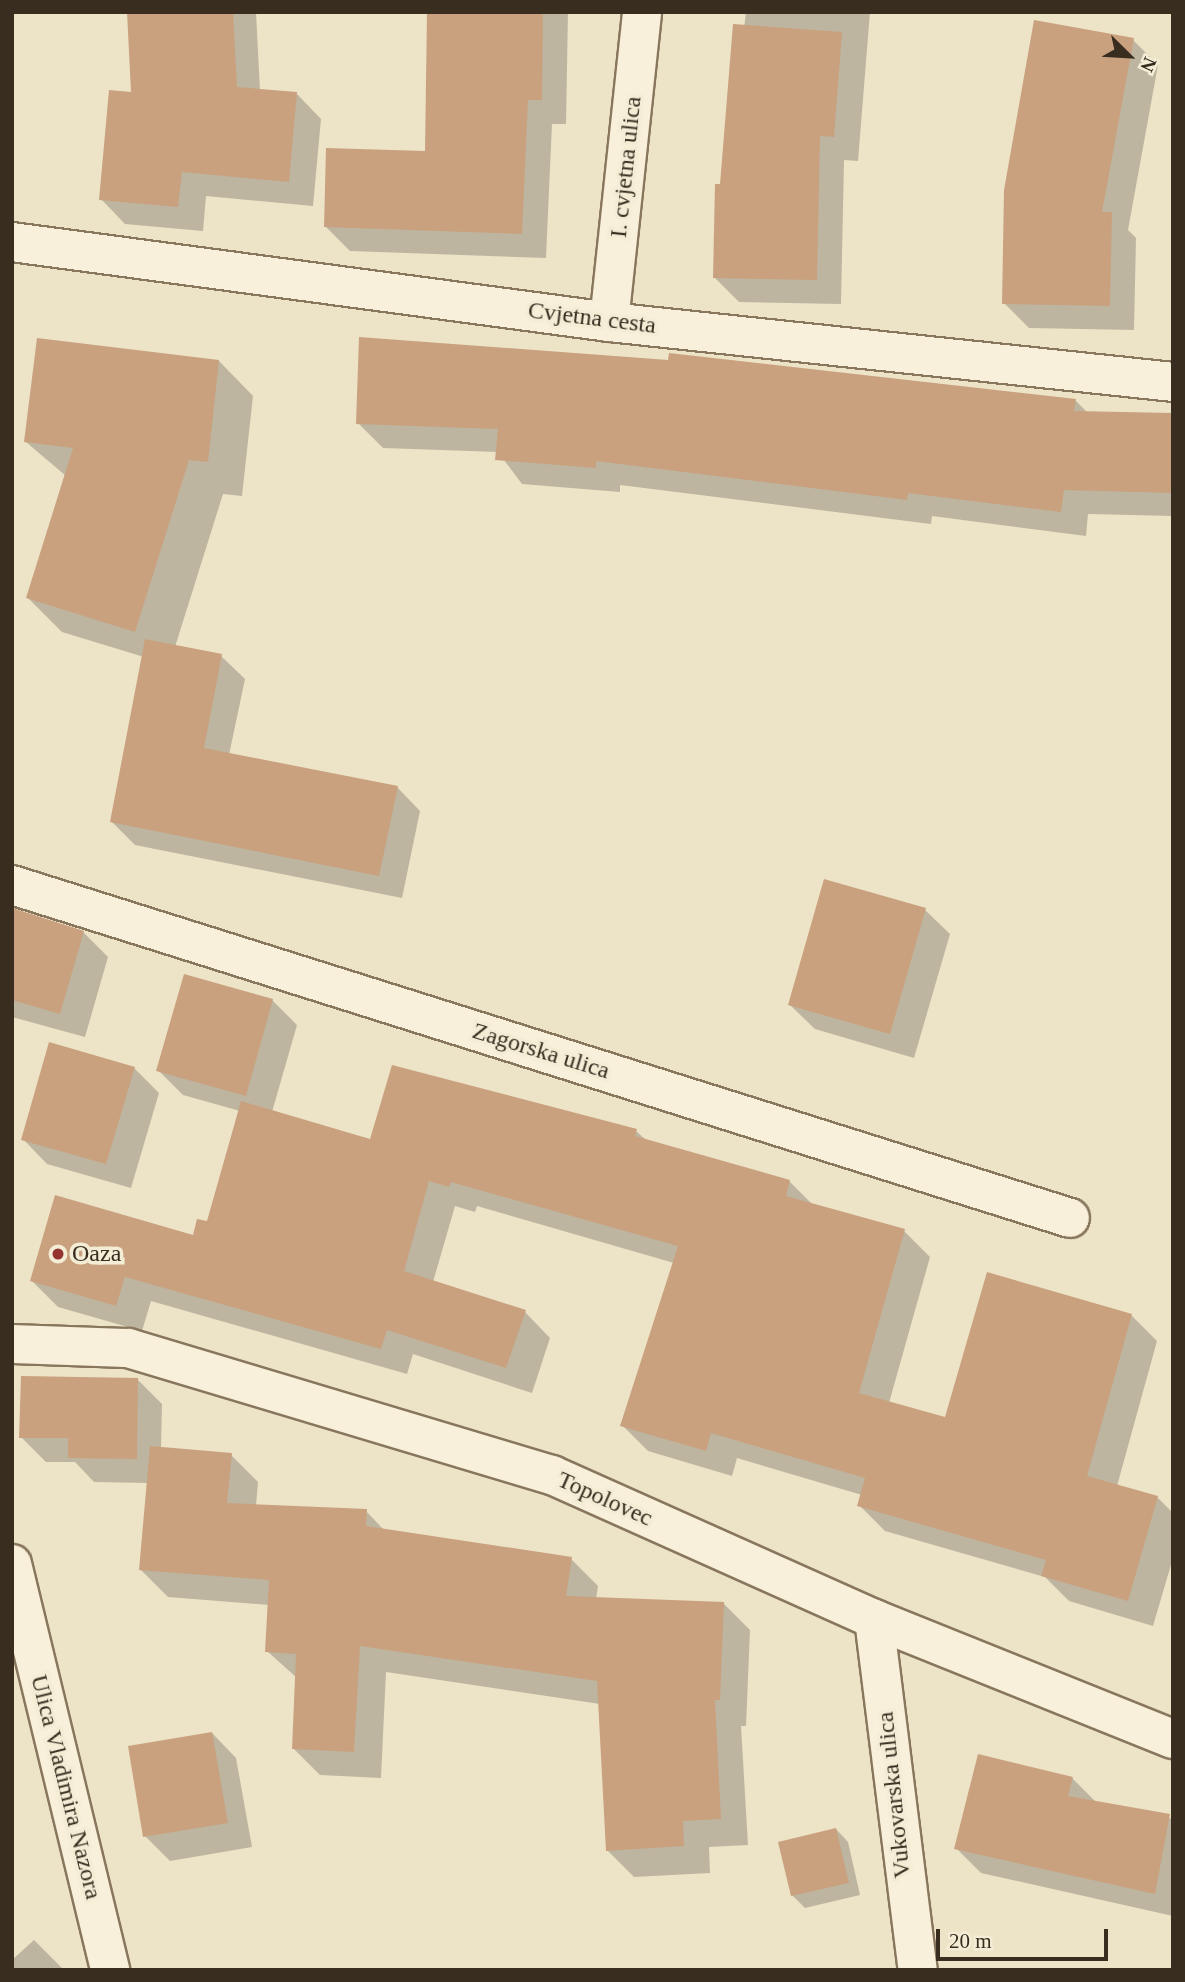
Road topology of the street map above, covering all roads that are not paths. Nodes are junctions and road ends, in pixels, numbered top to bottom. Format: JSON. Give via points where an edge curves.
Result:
{"nodes":[{"id":1,"x":642,"y":12,"type":"edge"},
{"id":2,"x":12,"y":242,"type":"edge"},
{"id":3,"x":609,"y":321,"type":"junction"},
{"id":4,"x":1173,"y":382,"type":"edge"},
{"id":5,"x":12,"y":885,"type":"edge"},
{"id":6,"x":1070,"y":1218,"type":"dead end"},
{"id":7,"x":12,"y":1344,"type":"edge"},
{"id":8,"x":12,"y":1564,"type":"edge"},
{"id":9,"x":874,"y":1619,"type":"junction"},
{"id":10,"x":1173,"y":1739,"type":"edge"},
{"id":11,"x":110,"y":1970,"type":"edge"},
{"id":12,"x":918,"y":1970,"type":"edge"}],
"edges":[{"from":1,"to":3,"type":"street","name":"I. cvjetna ulica"},
{"from":2,"to":3,"type":"street","name":"Cvjetna cesta"},
{"from":3,"to":4,"type":"street","name":"Cvjetna cesta"},
{"from":5,"to":6,"type":"street","name":"Zagorska ulica"},
{"from":7,"to":9,"type":"street","name":"Topolovec","via":[[128,1348],[552,1475]]},
{"from":8,"to":11,"type":"street","name":"Ulica Vladimira Nazora"},
{"from":9,"to":10,"type":"street","name":"Topolovec"},
{"from":9,"to":12,"type":"street","name":"Vukovarska ulica"}]}
